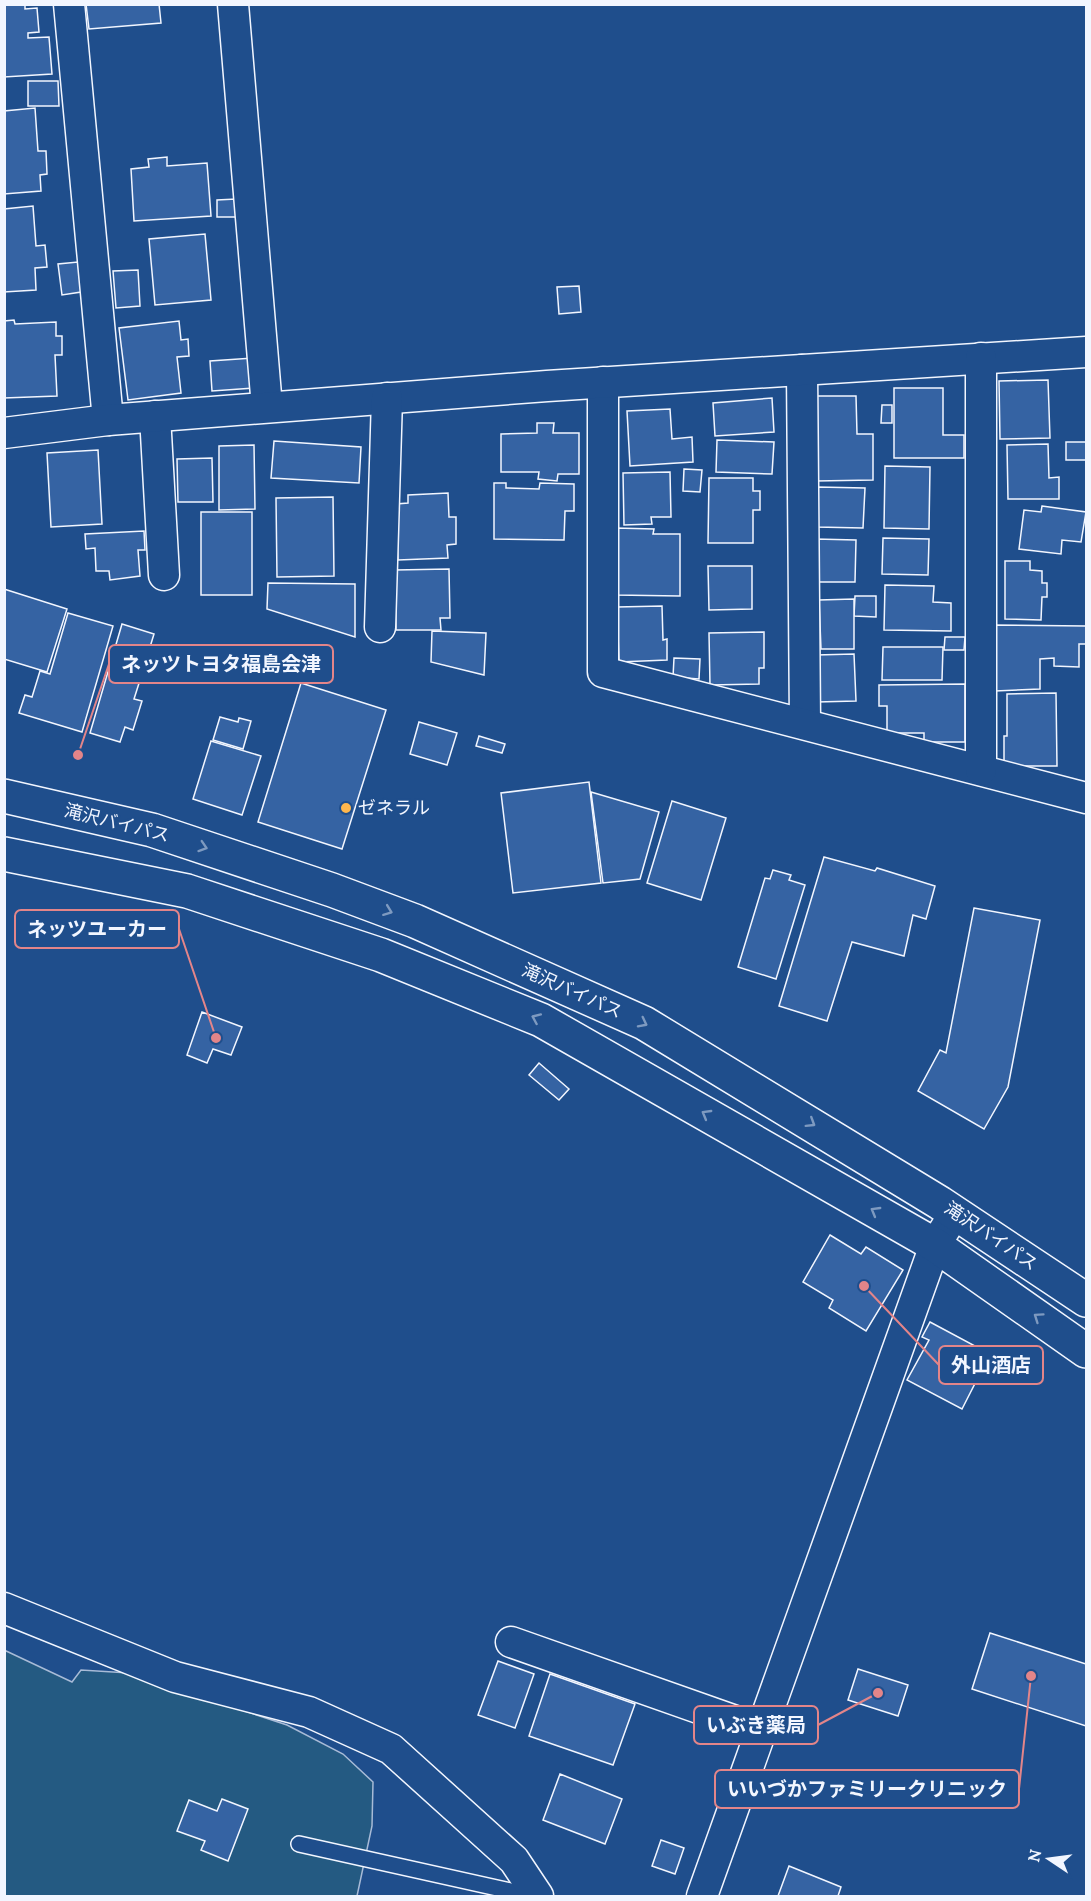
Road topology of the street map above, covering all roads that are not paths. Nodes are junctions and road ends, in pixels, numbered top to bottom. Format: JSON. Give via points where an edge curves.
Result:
{"nodes":[{"id":1,"x":69,"y":4,"type":"edge"},
{"id":2,"x":233,"y":4,"type":"edge"},
{"id":3,"x":1086,"y":352,"type":"edge"},
{"id":4,"x":981,"y":358,"type":"junction"},
{"id":5,"x":802,"y":370,"type":"junction"},
{"id":6,"x":603,"y":382,"type":"junction"},
{"id":7,"x":387,"y":398,"type":"junction"},
{"id":8,"x":267,"y":407,"type":"junction"},
{"id":9,"x":155,"y":416,"type":"junction"},
{"id":10,"x":108,"y":420,"type":"junction"},
{"id":11,"x":4,"y":433,"type":"edge"},
{"id":12,"x":164,"y":575,"type":"dead end"},
{"id":13,"x":381,"y":627,"type":"dead end"},
{"id":14,"x":805,"y":724,"type":"junction"},
{"id":15,"x":981,"y":770,"type":"junction"},
{"id":16,"x":4,"y":796,"type":"edge"},
{"id":17,"x":1086,"y":798,"type":"edge"},
{"id":18,"x":4,"y":854,"type":"edge"},
{"id":19,"x":955,"y":1213,"type":"junction"},
{"id":20,"x":935,"y":1245,"type":"junction"},
{"id":21,"x":1086,"y":1300,"type":"edge"},
{"id":22,"x":1086,"y":1351,"type":"edge"},
{"id":23,"x":4,"y":1608,"type":"edge"},
{"id":24,"x":511,"y":1642,"type":"dead end"},
{"id":25,"x":761,"y":1730,"type":"junction"},
{"id":26,"x":299,"y":1844,"type":"dead end"},
{"id":27,"x":533,"y":1896,"type":"edge"},
{"id":28,"x":538,"y":1896,"type":"edge"},
{"id":29,"x":702,"y":1896,"type":"edge"}],
"edges":[{"from":1,"to":10,"type":"street"},
{"from":2,"to":8,"type":"street"},
{"from":3,"to":4,"type":"street"},
{"from":4,"to":5,"type":"street"},
{"from":4,"to":15,"type":"street"},
{"from":5,"to":6,"type":"street"},
{"from":5,"to":14,"type":"street"},
{"from":6,"to":7,"type":"street"},
{"from":6,"to":14,"type":"street","via":[[603,672]]},
{"from":7,"to":8,"type":"street"},
{"from":7,"to":13,"type":"street"},
{"from":8,"to":9,"type":"street"},
{"from":9,"to":10,"type":"street"},
{"from":9,"to":12,"type":"street"},
{"from":10,"to":11,"type":"street"},
{"from":14,"to":15,"type":"street"},
{"from":15,"to":17,"type":"street"},
{"from":16,"to":19,"type":"highway","name":"滝沢バイパス","one_way":true,"via":[[152,830],[415,921],[644,1023]]},
{"from":20,"to":18,"type":"highway","one_way":true,"via":[[541,1020],[381,955],[187,891]]},
{"from":19,"to":20,"type":"street"},
{"from":19,"to":21,"type":"highway","name":"滝沢バイパス"},
{"from":22,"to":20,"type":"highway","one_way":true},
{"from":20,"to":25,"type":"street"},
{"from":23,"to":28,"type":"street","via":[[175,1677],[309,1712],[391,1749],[514,1860]]},
{"from":24,"to":25,"type":"street"},
{"from":25,"to":29,"type":"street"},
{"from":26,"to":27,"type":"lane"}]}
